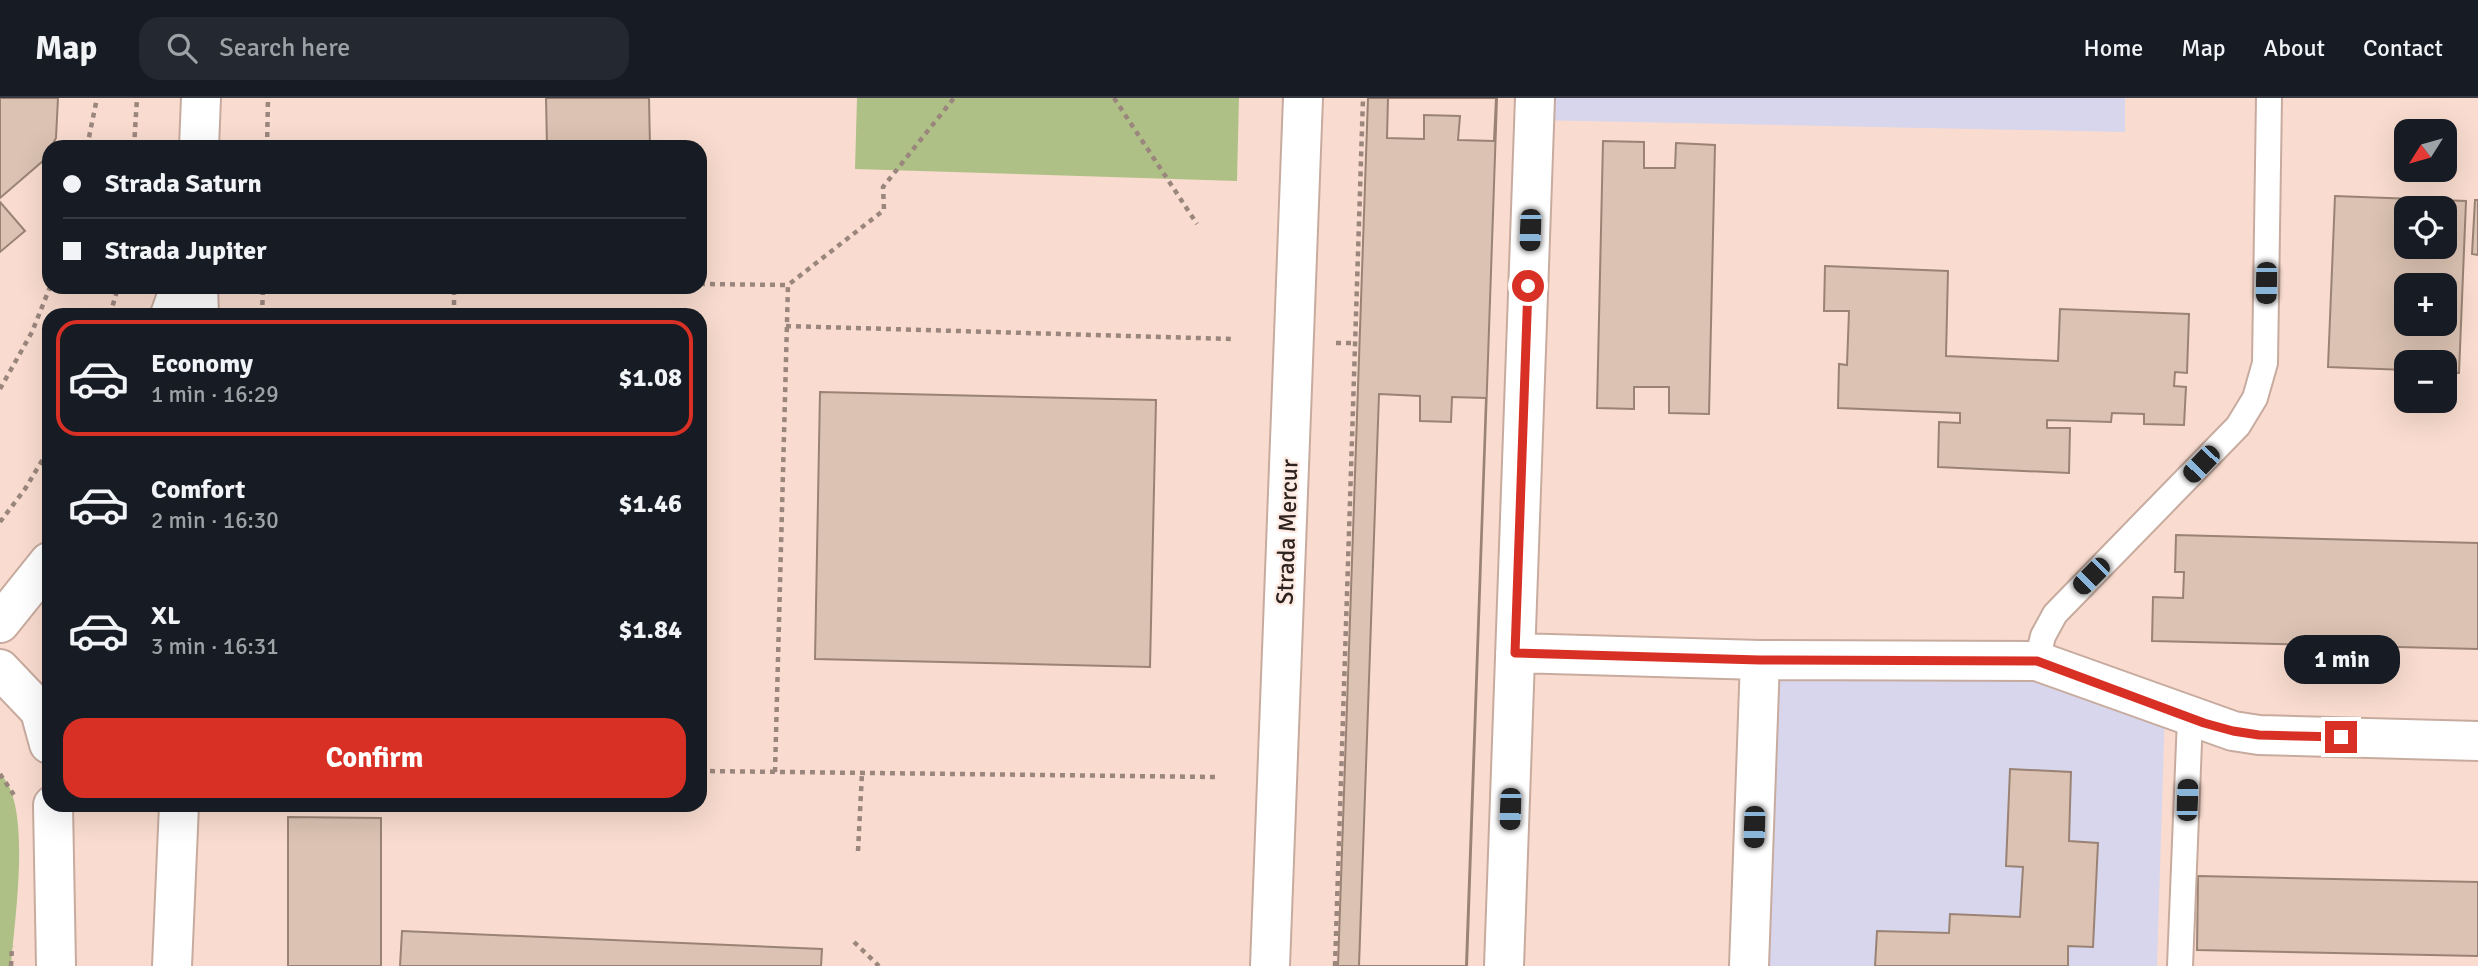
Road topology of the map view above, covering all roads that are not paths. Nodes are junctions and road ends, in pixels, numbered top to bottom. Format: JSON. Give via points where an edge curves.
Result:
{"nodes":[{"id":1,"x":201,"y":98,"type":"edge"},
{"id":2,"x":1303,"y":98,"type":"edge"},
{"id":3,"x":1535,"y":98,"type":"edge"},
{"id":4,"x":2269,"y":98,"type":"edge"},
{"id":5,"x":199,"y":140,"type":"edge"},
{"id":6,"x":42,"y":571,"type":"edge"},
{"id":7,"x":0,"y":623,"type":"edge"},
{"id":8,"x":1515,"y":653,"type":"junction"},
{"id":9,"x":1760,"y":660,"type":"junction"},
{"id":10,"x":2037,"y":661,"type":"junction"},
{"id":11,"x":0,"y":669,"type":"edge"},
{"id":12,"x":42,"y":718,"type":"edge"},
{"id":13,"x":2190,"y":718,"type":"junction"},
{"id":14,"x":2478,"y":741,"type":"edge"},
{"id":15,"x":53,"y":812,"type":"edge"},
{"id":16,"x":179,"y":812,"type":"edge"},
{"id":17,"x":56,"y":966,"type":"edge"},
{"id":18,"x":173,"y":966,"type":"edge"},
{"id":19,"x":1270,"y":966,"type":"edge"},
{"id":20,"x":1504,"y":966,"type":"edge"},
{"id":21,"x":1749,"y":966,"type":"edge"},
{"id":22,"x":2180,"y":966,"type":"edge"}],
"edges":[{"from":1,"to":5,"type":"street"},
{"from":2,"to":19,"type":"street","name":"Strada Mercur"},
{"from":3,"to":8,"type":"street"},
{"from":4,"to":10,"type":"lane","via":[[2265,363],[2255,398],[2238,426],[2055,614]]},
{"from":6,"to":7,"type":"street"},
{"from":8,"to":9,"type":"street"},
{"from":8,"to":20,"type":"street"},
{"from":9,"to":10,"type":"street"},
{"from":9,"to":21,"type":"street"},
{"from":10,"to":13,"type":"street"},
{"from":11,"to":12,"type":"street"},
{"from":13,"to":14,"type":"street","via":[[2259,735]]},
{"from":13,"to":22,"type":"lane"},
{"from":15,"to":17,"type":"street"},
{"from":16,"to":18,"type":"street"}]}
